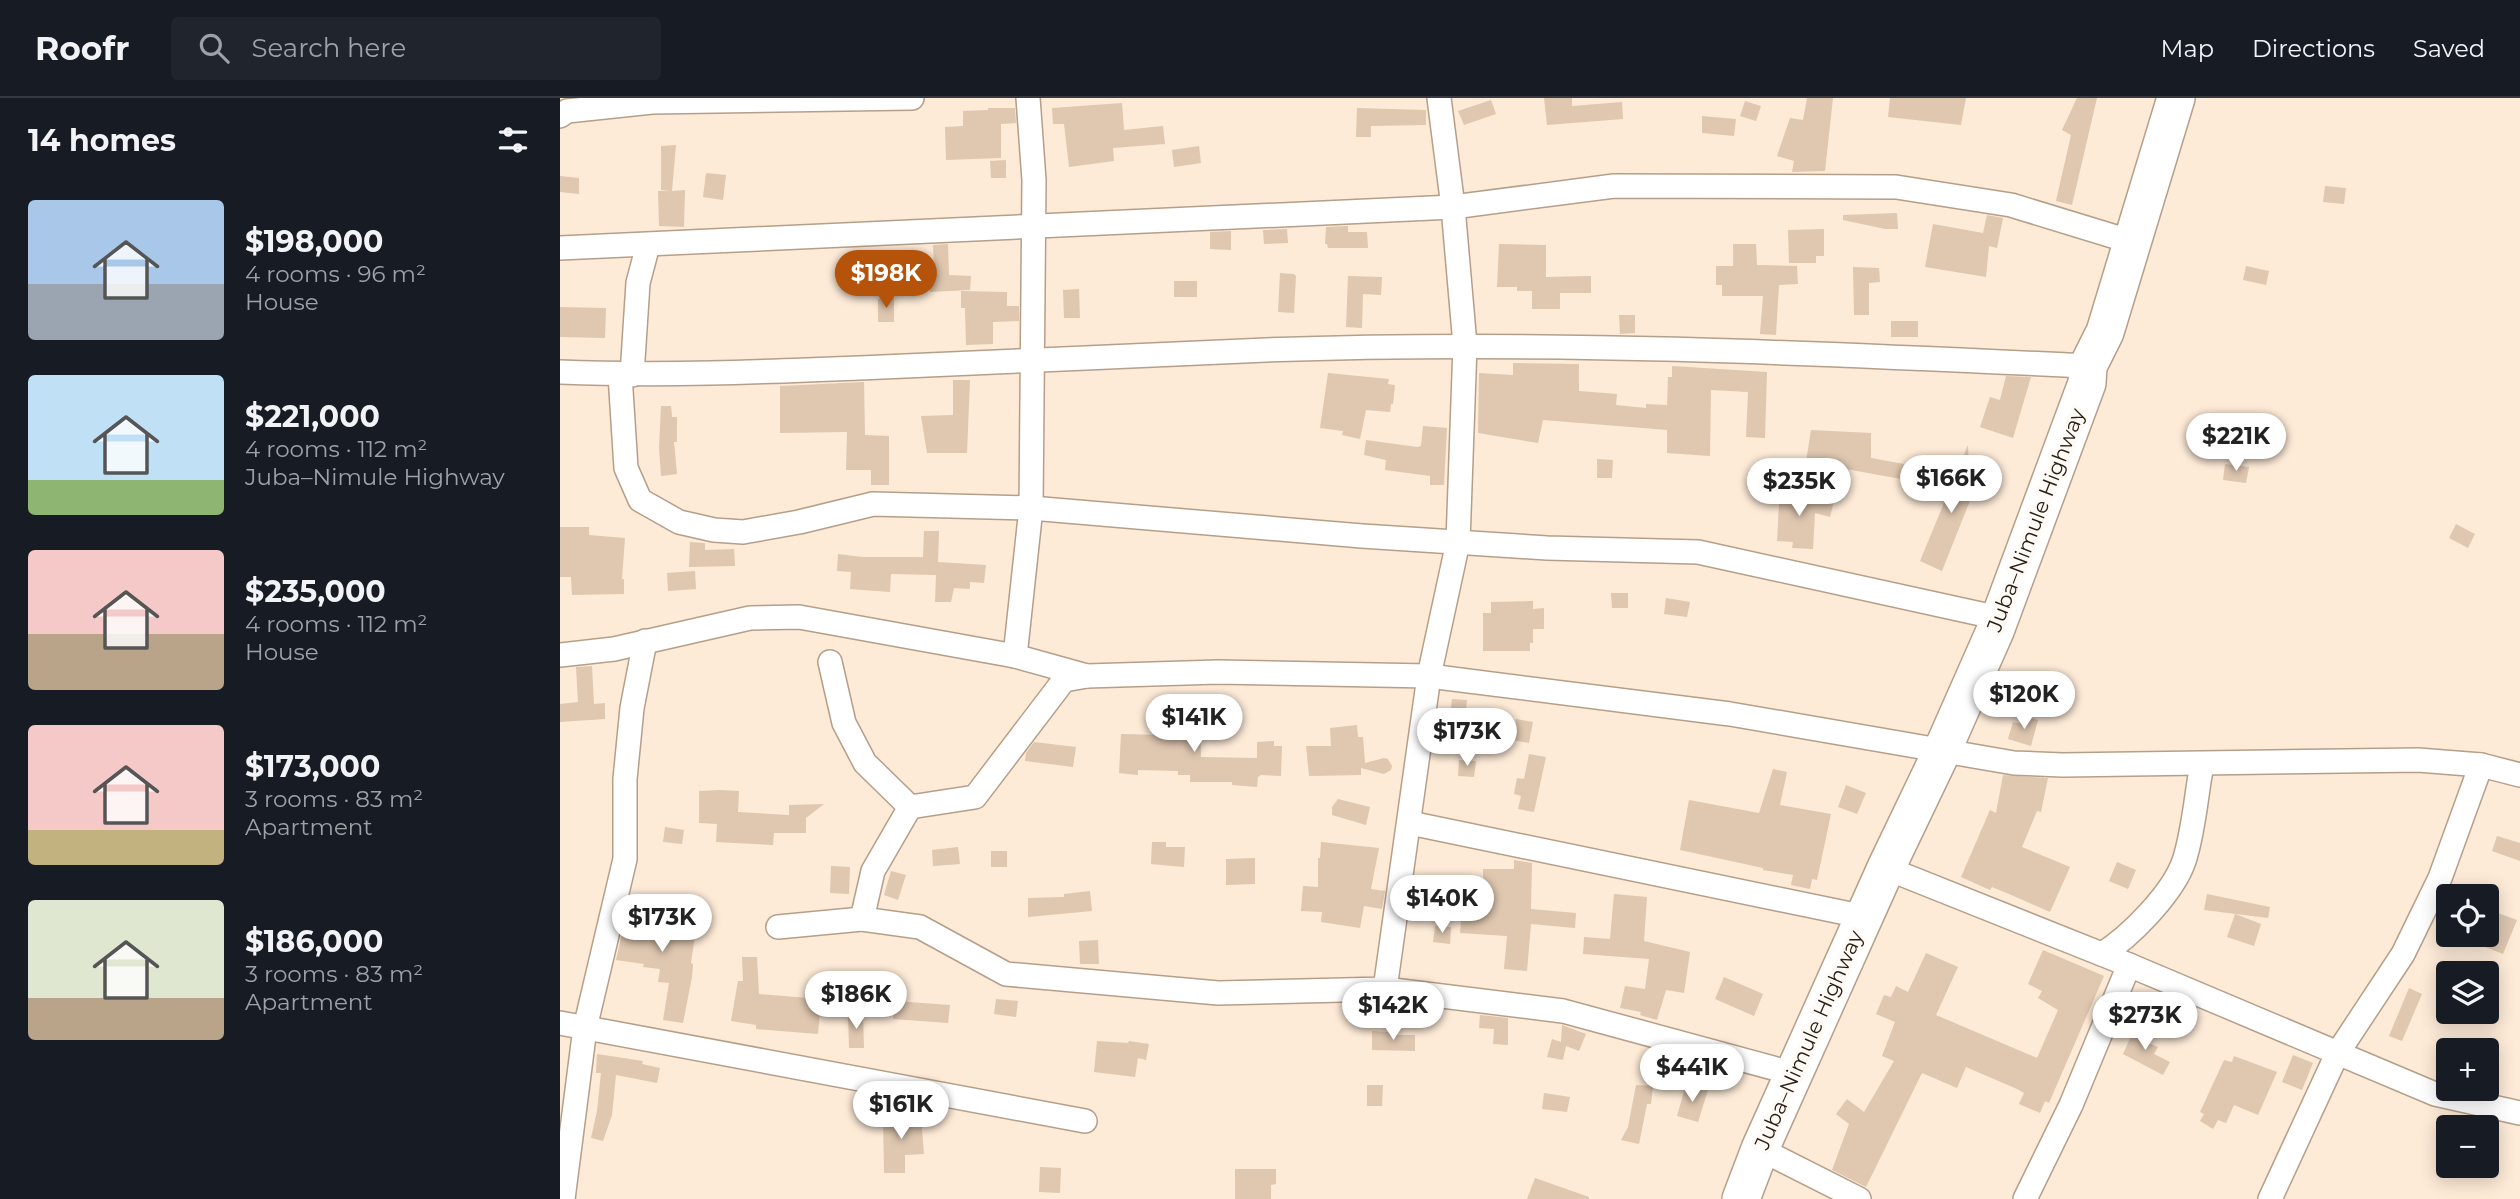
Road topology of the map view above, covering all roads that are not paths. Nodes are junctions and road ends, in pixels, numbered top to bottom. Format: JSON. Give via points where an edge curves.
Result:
{"nodes":[{"id":1,"x":912,"y":98,"type":"edge"},
{"id":2,"x":1028,"y":98,"type":"edge"},
{"id":3,"x":1438,"y":98,"type":"edge"},
{"id":4,"x":2173,"y":99,"type":"edge"},
{"id":5,"x":652,"y":100,"type":"edge"},
{"id":6,"x":560,"y":116,"type":"edge"},
{"id":7,"x":1453,"y":207,"type":"junction"},
{"id":8,"x":1033,"y":226,"type":"junction"},
{"id":9,"x":2132,"y":242,"type":"junction"},
{"id":10,"x":648,"y":245,"type":"junction"},
{"id":11,"x":560,"y":248,"type":"edge"},
{"id":12,"x":1465,"y":345,"type":"junction"},
{"id":13,"x":1033,"y":361,"type":"junction"},
{"id":14,"x":2088,"y":366,"type":"junction"},
{"id":15,"x":560,"y":372,"type":"edge"},
{"id":16,"x":626,"y":375,"type":"junction"},
{"id":17,"x":1031,"y":508,"type":"junction"},
{"id":18,"x":1458,"y":542,"type":"junction"},
{"id":19,"x":1999,"y":618,"type":"junction"},
{"id":20,"x":645,"y":641,"type":"junction"},
{"id":21,"x":560,"y":655,"type":"edge"},
{"id":22,"x":1015,"y":656,"type":"junction"},
{"id":23,"x":830,"y":662,"type":"dead end"},
{"id":24,"x":1087,"y":676,"type":"junction"},
{"id":25,"x":1429,"y":676,"type":"junction"},
{"id":26,"x":1942,"y":751,"type":"junction"},
{"id":27,"x":2202,"y":764,"type":"junction"},
{"id":28,"x":2481,"y":765,"type":"junction"},
{"id":29,"x":2520,"y":775,"type":"edge"},
{"id":30,"x":910,"y":807,"type":"junction"},
{"id":31,"x":1410,"y":823,"type":"junction"},
{"id":32,"x":1886,"y":868,"type":"junction"},
{"id":33,"x":1865,"y":917,"type":"junction"},
{"id":34,"x":862,"y":919,"type":"junction"},
{"id":35,"x":778,"y":927,"type":"dead end"},
{"id":36,"x":2102,"y":954,"type":"junction"},
{"id":37,"x":2129,"y":965,"type":"junction"},
{"id":38,"x":1385,"y":989,"type":"junction"},
{"id":39,"x":560,"y":1023,"type":"edge"},
{"id":40,"x":585,"y":1028,"type":"junction"},
{"id":41,"x":2337,"y":1054,"type":"junction"},
{"id":42,"x":1795,"y":1074,"type":"junction"},
{"id":43,"x":2520,"y":1113,"type":"edge"},
{"id":44,"x":1085,"y":1121,"type":"dead end"},
{"id":45,"x":1760,"y":1149,"type":"junction"},
{"id":46,"x":563,"y":1199,"type":"edge"},
{"id":47,"x":1741,"y":1199,"type":"edge"},
{"id":48,"x":1860,"y":1199,"type":"edge"},
{"id":49,"x":2025,"y":1199,"type":"edge"},
{"id":50,"x":2270,"y":1199,"type":"edge"}],
"edges":[{"from":1,"to":5,"type":"street"},
{"from":2,"to":8,"type":"street"},
{"from":3,"to":7,"type":"street"},
{"from":4,"to":9,"type":"main road","name":"Juba–Nimule Highway"},
{"from":5,"to":6,"type":"street","via":[[567,111]]},
{"from":7,"to":8,"type":"street"},
{"from":7,"to":9,"type":"street","via":[[1614,187],[1896,187],[2011,205]]},
{"from":7,"to":12,"type":"street"},
{"from":8,"to":10,"type":"street"},
{"from":8,"to":13,"type":"street"},
{"from":9,"to":14,"type":"main road","name":"Juba–Nimule Highway","via":[[2105,332]]},
{"from":10,"to":11,"type":"street"},
{"from":10,"to":16,"type":"street","via":[[638,283]]},
{"from":12,"to":13,"type":"street"},
{"from":12,"to":14,"type":"street","via":[[1757,351]]},
{"from":12,"to":18,"type":"street"},
{"from":13,"to":16,"type":"street"},
{"from":13,"to":17,"type":"street"},
{"from":14,"to":19,"type":"main road","name":"Juba–Nimule Highway","via":[[2087,383]]},
{"from":15,"to":16,"type":"street"},
{"from":16,"to":17,"type":"street","via":[[626,468],[640,500],[679,522],[743,532],[873,504]]},
{"from":17,"to":18,"type":"street"},
{"from":17,"to":22,"type":"street"},
{"from":18,"to":19,"type":"street","via":[[1698,552]]},
{"from":18,"to":25,"type":"street"},
{"from":19,"to":26,"type":"main road","name":"Juba–Nimule Highway"},
{"from":20,"to":21,"type":"street"},
{"from":20,"to":22,"type":"street","via":[[750,618],[799,617]]},
{"from":20,"to":40,"type":"street","via":[[625,779],[625,859]]},
{"from":22,"to":24,"type":"street"},
{"from":23,"to":30,"type":"street","via":[[844,723],[865,763]]},
{"from":24,"to":25,"type":"street","via":[[1218,672]]},
{"from":24,"to":30,"type":"street","via":[[1064,680],[975,797]]},
{"from":25,"to":26,"type":"street","via":[[1730,714]]},
{"from":25,"to":31,"type":"street"},
{"from":26,"to":27,"type":"street","via":[[2038,765]]},
{"from":26,"to":32,"type":"main road","name":"Juba–Nimule Highway"},
{"from":27,"to":28,"type":"street","via":[[2418,760]]},
{"from":27,"to":36,"type":"street","via":[[2185,859],[2176,879],[2123,938]]},
{"from":28,"to":29,"type":"street"},
{"from":28,"to":41,"type":"street","via":[[2440,878],[2403,954]]},
{"from":30,"to":34,"type":"street","via":[[873,871]]},
{"from":31,"to":33,"type":"street"},
{"from":31,"to":38,"type":"street"},
{"from":32,"to":33,"type":"main road","name":"Juba–Nimule Highway"},
{"from":32,"to":36,"type":"street"},
{"from":33,"to":42,"type":"main road","name":"Juba–Nimule Highway"},
{"from":34,"to":35,"type":"street"},
{"from":34,"to":38,"type":"street","via":[[920,928],[1006,974],[1218,993]]},
{"from":36,"to":37,"type":"street"},
{"from":37,"to":41,"type":"street"},
{"from":37,"to":49,"type":"street","via":[[2071,1105]]},
{"from":38,"to":42,"type":"street","via":[[1563,1011]]},
{"from":39,"to":40,"type":"street"},
{"from":40,"to":44,"type":"street"},
{"from":40,"to":46,"type":"street"},
{"from":41,"to":43,"type":"street","via":[[2435,1094]]},
{"from":41,"to":50,"type":"street"},
{"from":42,"to":45,"type":"main road","name":"Juba–Nimule Highway"},
{"from":45,"to":47,"type":"main road","name":"Juba–Nimule Highway"},
{"from":45,"to":48,"type":"street"}]}
